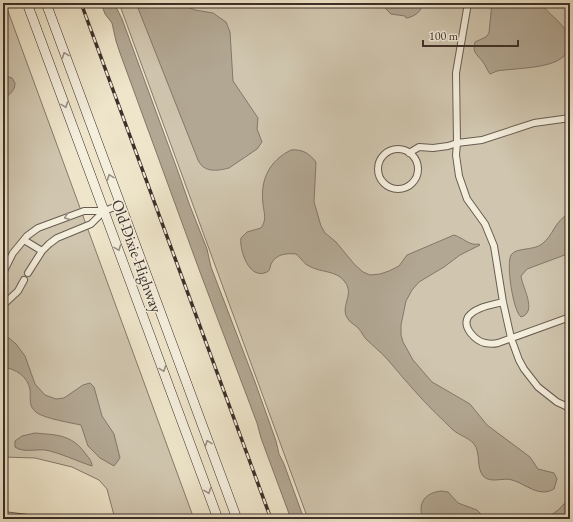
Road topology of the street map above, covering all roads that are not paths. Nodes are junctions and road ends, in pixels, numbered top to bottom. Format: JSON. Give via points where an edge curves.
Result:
{"nodes":[{"id":1,"x":27,"y":3,"type":"edge"},
{"id":2,"x":46,"y":3,"type":"edge"},
{"id":3,"x":468,"y":3,"type":"edge"},
{"id":4,"x":570,"y":118,"type":"edge"},
{"id":5,"x":457,"y":143,"type":"junction"},
{"id":6,"x":409,"y":153,"type":"junction"},
{"id":7,"x":120,"y":205,"type":"junction"},
{"id":8,"x":104,"y":211,"type":"junction"},
{"id":9,"x":24,"y":240,"type":"junction"},
{"id":10,"x":42,"y":251,"type":"junction"},
{"id":11,"x":3,"y":273,"type":"edge"},
{"id":12,"x":28,"y":273,"type":"dead end"},
{"id":13,"x":24,"y":280,"type":"dead end"},
{"id":14,"x":502,"y":302,"type":"junction"},
{"id":15,"x":3,"y":305,"type":"edge"},
{"id":16,"x":570,"y":317,"type":"edge"},
{"id":17,"x":511,"y":338,"type":"junction"},
{"id":18,"x":570,"y":408,"type":"edge"},
{"id":19,"x":3,"y":515,"type":"edge"},
{"id":20,"x":36,"y":519,"type":"edge"},
{"id":21,"x":218,"y":519,"type":"edge"},
{"id":22,"x":237,"y":519,"type":"edge"}],
"edges":[{"from":1,"to":8,"type":"main road","name":"Old Dixie Highway","one_way":true},
{"from":7,"to":2,"type":"main road","name":"Old Dixie Highway","one_way":true},
{"from":3,"to":5,"type":"street","via":[[456,73]]},
{"from":4,"to":5,"type":"street","via":[[534,122],[482,140]]},
{"from":5,"to":6,"type":"street","via":[[432,148],[419,147]]},
{"from":5,"to":14,"type":"street","via":[[456,155],[462,188],[492,239]]},
{"from":6,"to":6,"type":"street","via":[[394,149],[382,157],[378,164],[378,172],[386,185],[401,188],[414,180],[417,166]]},
{"from":7,"to":8,"type":"street"},
{"from":22,"to":7,"type":"main road","name":"Old Dixie Highway","one_way":true},
{"from":8,"to":9,"type":"street","one_way":true,"via":[[84,211],[38,228]]},
{"from":8,"to":10,"type":"street","via":[[91,224],[57,238]]},
{"from":8,"to":21,"type":"main road","name":"Old Dixie Highway","one_way":true},
{"from":9,"to":10,"type":"street"},
{"from":9,"to":11,"type":"street","via":[[13,253]]},
{"from":10,"to":12,"type":"street"},
{"from":13,"to":15,"type":"street","via":[[18,291]]},
{"from":14,"to":17,"type":"street"},
{"from":14,"to":17,"type":"street","via":[[472,314],[468,317],[467,326],[474,336],[485,343],[494,344]]},
{"from":16,"to":17,"type":"street"},
{"from":17,"to":18,"type":"street","via":[[532,380],[549,397]]},
{"from":19,"to":20,"type":"street"}]}
